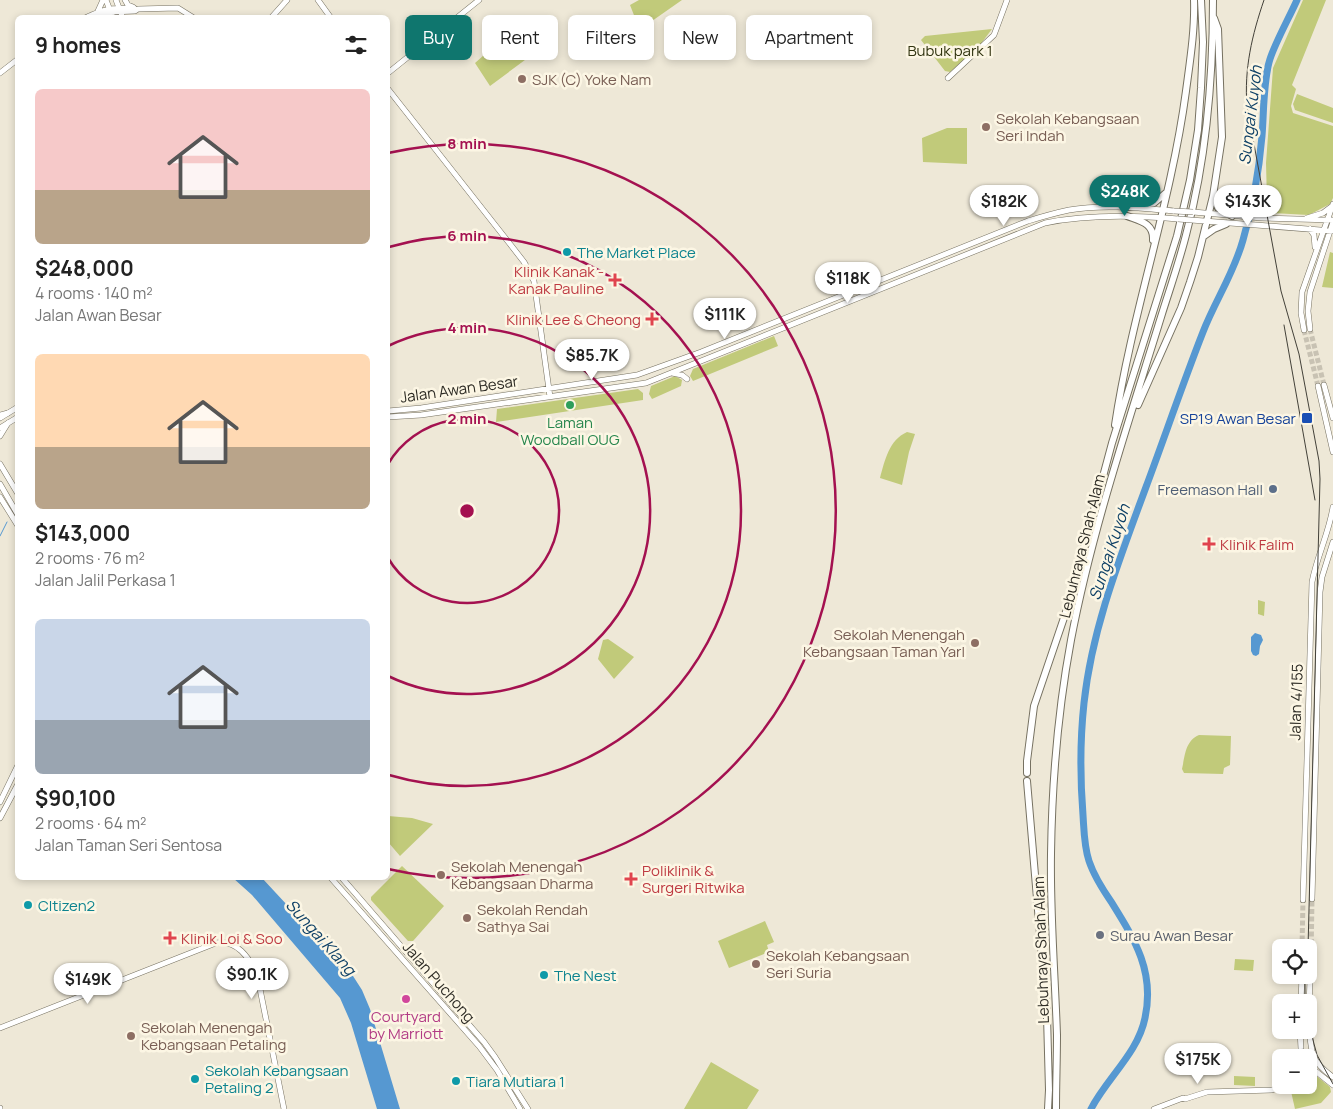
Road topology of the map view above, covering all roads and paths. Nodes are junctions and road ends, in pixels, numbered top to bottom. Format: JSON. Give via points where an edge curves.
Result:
{"nodes":[{"id":1,"x":104,"y":0,"type":"edge"},
{"id":2,"x":116,"y":0,"type":"edge"},
{"id":3,"x":124,"y":0,"type":"edge"},
{"id":4,"x":287,"y":0,"type":"edge"},
{"id":5,"x":318,"y":0,"type":"edge"},
{"id":6,"x":479,"y":0,"type":"edge"},
{"id":7,"x":1007,"y":0,"type":"edge"},
{"id":8,"x":1194,"y":0,"type":"edge"},
{"id":9,"x":1201,"y":0,"type":"edge"},
{"id":10,"x":1213,"y":0,"type":"edge"},
{"id":11,"x":136,"y":10,"type":"junction"},
{"id":12,"x":121,"y":12,"type":"edge"},
{"id":13,"x":98,"y":13,"type":"junction"},
{"id":14,"x":111,"y":13,"type":"edge"},
{"id":15,"x":92,"y":15,"type":"edge"},
{"id":16,"x":101,"y":15,"type":"edge"},
{"id":17,"x":133,"y":15,"type":"edge"},
{"id":18,"x":190,"y":15,"type":"edge"},
{"id":19,"x":274,"y":15,"type":"edge"},
{"id":20,"x":329,"y":15,"type":"edge"},
{"id":21,"x":1213,"y":15,"type":"junction"},
{"id":22,"x":15,"y":61,"type":"edge"},
{"id":23,"x":390,"y":71,"type":"edge"},
{"id":24,"x":0,"y":73,"type":"edge"},
{"id":25,"x":948,"y":78,"type":"dead end"},
{"id":26,"x":390,"y":92,"type":"edge"},
{"id":27,"x":1168,"y":192,"type":"junction"},
{"id":28,"x":1214,"y":194,"type":"junction"},
{"id":29,"x":1332,"y":205,"type":"edge"},
{"id":30,"x":1128,"y":207,"type":"junction"},
{"id":31,"x":1164,"y":210,"type":"junction"},
{"id":32,"x":1207,"y":214,"type":"junction"},
{"id":33,"x":1127,"y":216,"type":"junction"},
{"id":34,"x":1234,"y":216,"type":"junction"},
{"id":35,"x":1162,"y":218,"type":"junction"},
{"id":36,"x":1301,"y":220,"type":"junction"},
{"id":37,"x":1327,"y":220,"type":"junction"},
{"id":38,"x":1333,"y":221,"type":"edge"},
{"id":39,"x":1205,"y":222,"type":"junction"},
{"id":40,"x":1230,"y":224,"type":"junction"},
{"id":41,"x":1310,"y":228,"type":"junction"},
{"id":42,"x":1323,"y":230,"type":"junction"},
{"id":43,"x":1332,"y":232,"type":"edge"},
{"id":44,"x":1204,"y":236,"type":"junction"},
{"id":45,"x":1316,"y":252,"type":"junction"},
{"id":46,"x":933,"y":259,"type":"junction"},
{"id":47,"x":944,"y":263,"type":"junction"},
{"id":48,"x":1149,"y":266,"type":"junction"},
{"id":49,"x":1310,"y":328,"type":"tunnel mouth"},
{"id":50,"x":1304,"y":330,"type":"tunnel mouth"},
{"id":51,"x":671,"y":373,"type":"junction"},
{"id":52,"x":548,"y":377,"type":"junction"},
{"id":53,"x":687,"y":380,"type":"dead end"},
{"id":54,"x":1324,"y":385,"type":"tunnel mouth"},
{"id":55,"x":1318,"y":386,"type":"tunnel mouth"},
{"id":56,"x":556,"y":387,"type":"junction"},
{"id":57,"x":549,"y":388,"type":"junction"},
{"id":58,"x":541,"y":389,"type":"junction"},
{"id":59,"x":550,"y":397,"type":"junction"},
{"id":60,"x":15,"y":409,"type":"edge"},
{"id":61,"x":390,"y":411,"type":"edge"},
{"id":62,"x":0,"y":416,"type":"edge"},
{"id":63,"x":390,"y":417,"type":"edge"},
{"id":64,"x":1333,"y":418,"type":"edge"},
{"id":65,"x":15,"y":419,"type":"edge"},
{"id":66,"x":8,"y":423,"type":"junction"},
{"id":67,"x":0,"y":428,"type":"edge"},
{"id":68,"x":0,"y":436,"type":"edge"},
{"id":69,"x":1112,"y":443,"type":"junction"},
{"id":70,"x":1121,"y":446,"type":"junction"},
{"id":71,"x":1333,"y":452,"type":"edge"},
{"id":72,"x":0,"y":459,"type":"edge"},
{"id":73,"x":1,"y":466,"type":"edge"},
{"id":74,"x":0,"y":484,"type":"edge"},
{"id":75,"x":15,"y":489,"type":"edge"},
{"id":76,"x":0,"y":497,"type":"edge"},
{"id":77,"x":1333,"y":507,"type":"edge"},
{"id":78,"x":15,"y":510,"type":"edge"},
{"id":79,"x":15,"y":521,"type":"edge"},
{"id":80,"x":1333,"y":542,"type":"edge"},
{"id":81,"x":15,"y":770,"type":"edge"},
{"id":82,"x":1027,"y":773,"type":"dead end"},
{"id":83,"x":1027,"y":782,"type":"dead end"},
{"id":84,"x":15,"y":790,"type":"edge"},
{"id":85,"x":0,"y":802,"type":"edge"},
{"id":86,"x":0,"y":818,"type":"edge"},
{"id":87,"x":333,"y":880,"type":"edge"},
{"id":88,"x":344,"y":880,"type":"edge"},
{"id":89,"x":1312,"y":899,"type":"tunnel mouth"},
{"id":90,"x":1303,"y":900,"type":"tunnel mouth"},
{"id":91,"x":1310,"y":984,"type":"edge"},
{"id":92,"x":0,"y":1028,"type":"edge"},
{"id":93,"x":1317,"y":1073,"type":"edge"},
{"id":94,"x":1333,"y":1078,"type":"edge"},
{"id":95,"x":1333,"y":1086,"type":"edge"},
{"id":96,"x":1272,"y":1090,"type":"edge"},
{"id":97,"x":1183,"y":1099,"type":"junction"},
{"id":98,"x":284,"y":1109,"type":"edge"},
{"id":99,"x":520,"y":1109,"type":"edge"},
{"id":100,"x":528,"y":1109,"type":"edge"},
{"id":101,"x":1048,"y":1109,"type":"edge"},
{"id":102,"x":1056,"y":1109,"type":"edge"},
{"id":103,"x":1154,"y":1109,"type":"edge"},
{"id":104,"x":1161,"y":1109,"type":"edge"}],
"edges":[{"from":1,"to":13,"type":"main road"},
{"from":1,"to":14,"type":"main road"},
{"from":2,"to":12,"type":"main road"},
{"from":3,"to":11,"type":"main road"},
{"from":4,"to":19,"type":"main road"},
{"from":5,"to":20,"type":"main road"},
{"from":6,"to":23,"type":"main road"},
{"from":7,"to":25,"type":"main road","via":[[994,35]]},
{"from":8,"to":27,"type":"highway","via":[[1185,101]]},
{"from":9,"to":69,"type":"highway","name":"Lebuhraya Shah Alam","via":[[1201,88],[1190,180],[1178,236]]},
{"from":10,"to":21,"type":"highway","name":"Lebuhraya Shah Alam"},
{"from":11,"to":12,"type":"main road"},
{"from":11,"to":17,"type":"main road"},
{"from":11,"to":18,"type":"main road","via":[[178,8]]},
{"from":12,"to":14,"type":"main road"},
{"from":13,"to":14,"type":"main road"},
{"from":13,"to":15,"type":"main road"},
{"from":13,"to":16,"type":"main road"},
{"from":21,"to":28,"type":"highway","via":[[1218,29],[1222,137]]},
{"from":21,"to":70,"type":"highway","name":"Lebuhraya Shah Alam","via":[[1208,109],[1188,230]]},
{"from":22,"to":24,"type":"main road"},
{"from":26,"to":52,"type":"main road","via":[[524,262],[534,281]]},
{"from":27,"to":30,"type":"highway","via":[[1154,203]]},
{"from":27,"to":31,"type":"highway"},
{"from":28,"to":32,"type":"highway"},
{"from":28,"to":34,"type":"highway","via":[[1216,205]]},
{"from":29,"to":36,"type":"main road","via":[[1323,213]]},
{"from":29,"to":37,"type":"main road"},
{"from":30,"to":31,"type":"main road","name":"Jalan Awan Besar"},
{"from":30,"to":46,"type":"main road","name":"Jalan Awan Besar","via":[[1071,210],[1028,221]]},
{"from":31,"to":32,"type":"main road","name":"Jalan Awan Besar","bridge":true},
{"from":31,"to":35,"type":"highway"},
{"from":32,"to":34,"type":"main road","name":"Jalan Awan Besar"},
{"from":32,"to":39,"type":"highway"},
{"from":33,"to":35,"type":"main road","name":"Jalan Awan Besar"},
{"from":33,"to":47,"type":"main road","name":"Jalan Awan Besar","via":[[1072,217],[1045,223]]},
{"from":33,"to":48,"type":"highway","via":[[1147,224],[1152,230]]},
{"from":34,"to":36,"type":"main road","name":"Jalan Awan Besar"},
{"from":35,"to":39,"type":"main road","name":"Jalan Awan Besar","bridge":true},
{"from":35,"to":48,"type":"highway"},
{"from":36,"to":37,"type":"main road","name":"Jalan Awan Besar"},
{"from":37,"to":38,"type":"main road","name":"Jalan Awan Besar"},
{"from":37,"to":42,"type":"main road"},
{"from":38,"to":43,"type":"main road"},
{"from":39,"to":40,"type":"main road","name":"Jalan Awan Besar"},
{"from":39,"to":44,"type":"highway"},
{"from":40,"to":41,"type":"main road","name":"Jalan Awan Besar"},
{"from":40,"to":44,"type":"highway"},
{"from":41,"to":42,"type":"main road","name":"Jalan Awan Besar"},
{"from":41,"to":45,"type":"main road"},
{"from":42,"to":43,"type":"main road","name":"Jalan Awan Besar"},
{"from":42,"to":45,"type":"main road"},
{"from":43,"to":49,"type":"main road","via":[[1310,292]]},
{"from":44,"to":70,"type":"highway","via":[[1181,308]]},
{"from":45,"to":50,"type":"main road","via":[[1302,292]]},
{"from":46,"to":47,"type":"main road"},
{"from":46,"to":56,"type":"main road","name":"Jalan Awan Besar","via":[[637,376]]},
{"from":47,"to":51,"type":"main road","name":"Jalan Awan Besar"},
{"from":48,"to":69,"type":"highway","via":[[1120,392]]},
{"from":51,"to":53,"type":"main road","via":[[682,375]]},
{"from":51,"to":59,"type":"main road","name":"Jalan Awan Besar","via":[[646,383]]},
{"from":52,"to":56,"type":"main road"},
{"from":52,"to":57,"type":"main road"},
{"from":52,"to":58,"type":"main road"},
{"from":54,"to":64,"type":"main road"},
{"from":55,"to":71,"type":"main road"},
{"from":56,"to":57,"type":"main road","name":"Jalan Awan Besar"},
{"from":57,"to":58,"type":"main road","name":"Jalan Awan Besar"},
{"from":57,"to":59,"type":"main road"},
{"from":58,"to":61,"type":"main road","name":"Jalan Awan Besar"},
{"from":59,"to":63,"type":"main road","name":"Jalan Awan Besar"},
{"from":60,"to":62,"type":"main road"},
{"from":65,"to":66,"type":"main road"},
{"from":66,"to":67,"type":"main road"},
{"from":66,"to":68,"type":"main road"},
{"from":69,"to":82,"type":"highway","name":"Lebuhraya Shah Alam","via":[[1066,611],[1034,706]]},
{"from":70,"to":102,"type":"highway","name":"Lebuhraya Shah Alam","via":[[1083,582],[1056,750],[1050,852],[1057,1038]]},
{"from":72,"to":73,"type":"main road"},
{"from":73,"to":75,"type":"main road"},
{"from":74,"to":78,"type":"main road"},
{"from":76,"to":79,"type":"main road"},
{"from":77,"to":90,"type":"main road","name":"Jalan 4/155","via":[[1312,582]]},
{"from":80,"to":89,"type":"main road","name":"Jalan 4/155","via":[[1320,592]]},
{"from":81,"to":85,"type":"main road"},
{"from":83,"to":101,"type":"highway","name":"Lebuhraya Shah Alam","via":[[1047,1016]]},
{"from":84,"to":86,"type":"main road"},
{"from":87,"to":99,"type":"main road","name":"Jalan Puchong","via":[[479,1046]]},
{"from":88,"to":100,"type":"main road","name":"Jalan Puchong","via":[[484,1042]]},
{"from":91,"to":94,"type":"main road","via":[[1311,1047],[1317,1062]]},
{"from":92,"to":98,"type":"main road","via":[[216,943],[227,942],[246,956],[257,974]]},
{"from":93,"to":95,"type":"main road"},
{"from":96,"to":97,"type":"main road","via":[[1208,1092]]},
{"from":97,"to":103,"type":"main road"},
{"from":97,"to":104,"type":"main road"}]}
